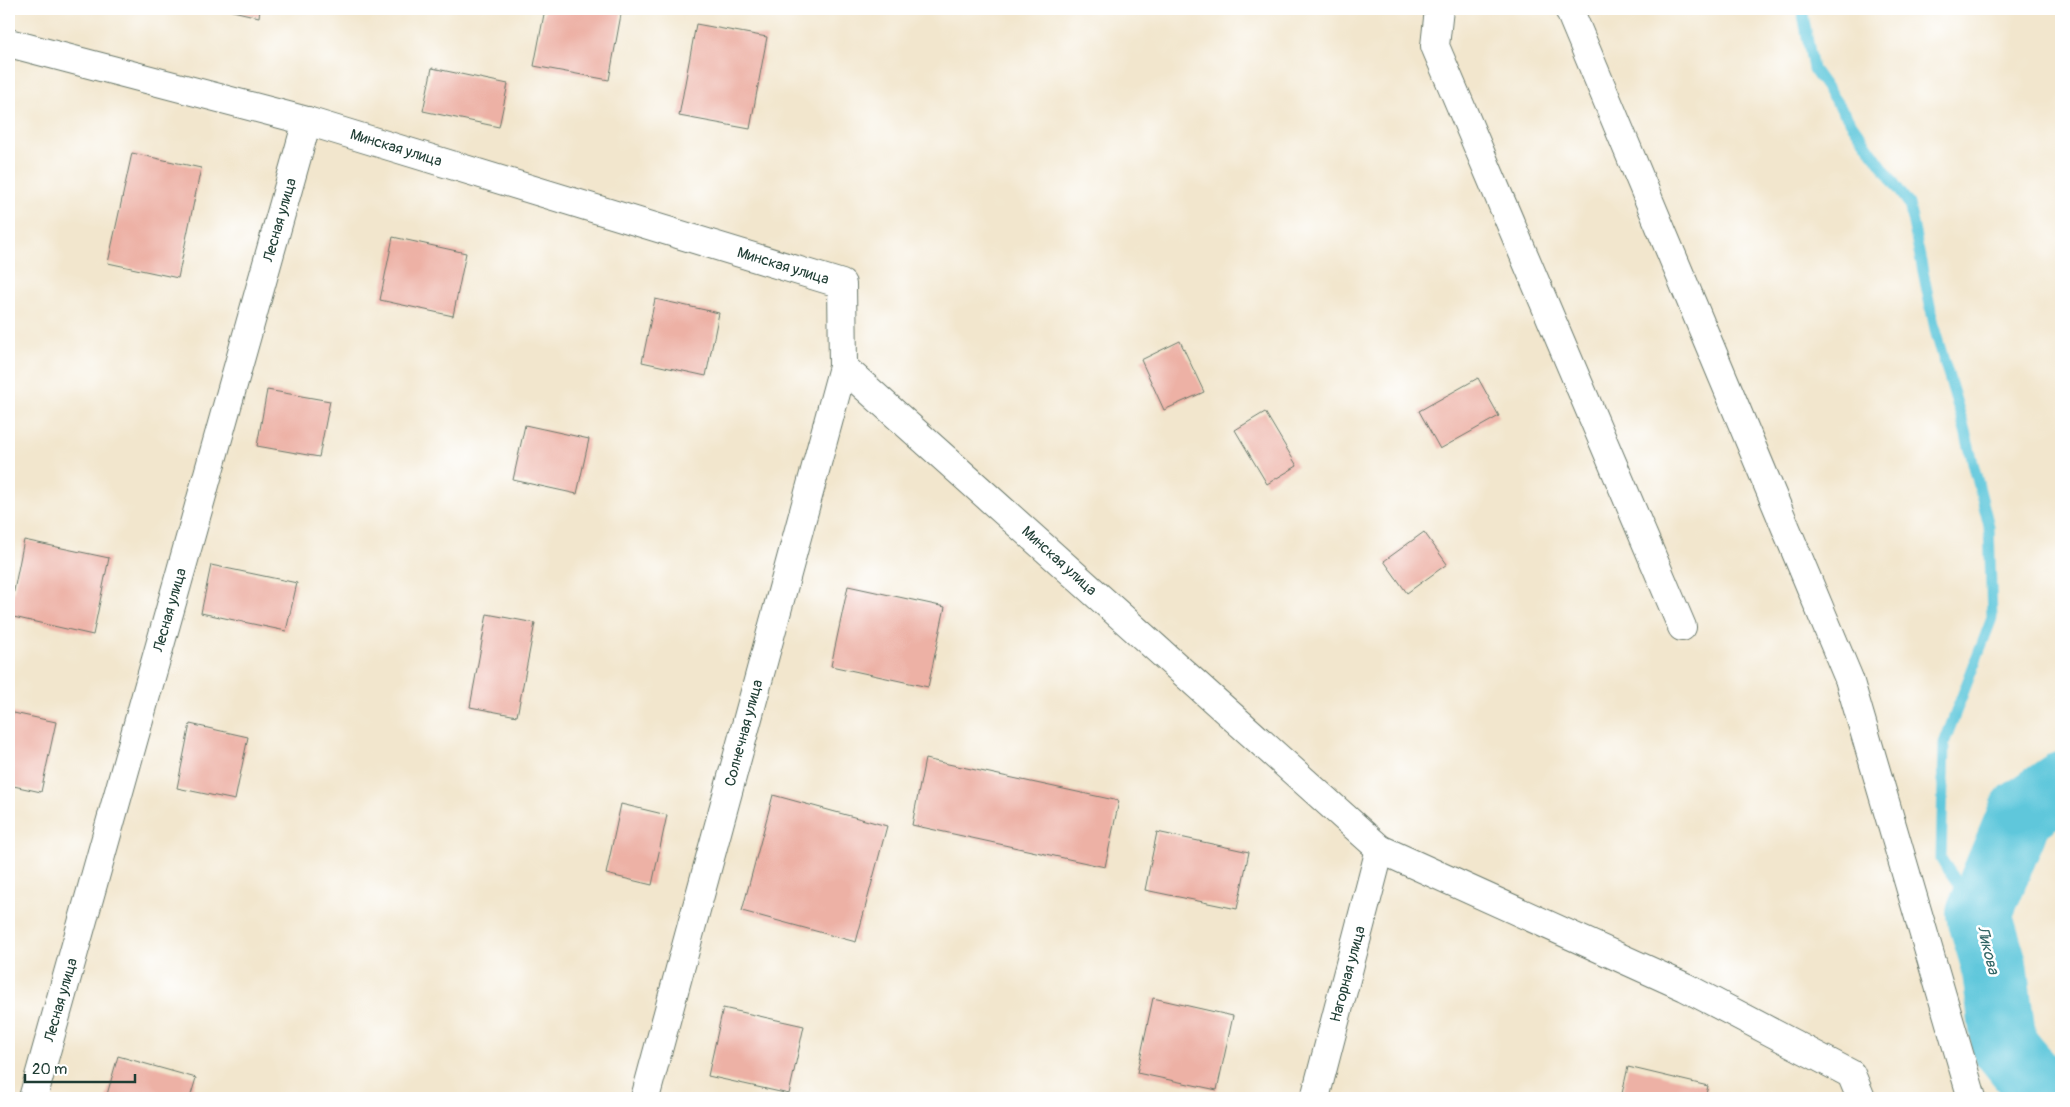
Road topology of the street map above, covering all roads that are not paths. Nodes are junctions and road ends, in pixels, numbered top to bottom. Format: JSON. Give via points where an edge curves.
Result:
{"nodes":[{"id":1,"x":1439,"y":9,"type":"edge"},
{"id":2,"x":1569,"y":9,"type":"edge"},
{"id":3,"x":9,"y":43,"type":"edge"},
{"id":4,"x":307,"y":121,"type":"junction"},
{"id":5,"x":843,"y":367,"type":"junction"},
{"id":6,"x":1682,"y":627,"type":"dead end"},
{"id":7,"x":1380,"y":849,"type":"junction"},
{"id":8,"x":33,"y":1098,"type":"edge"},
{"id":9,"x":645,"y":1098,"type":"edge"},
{"id":10,"x":1315,"y":1098,"type":"edge"},
{"id":11,"x":1861,"y":1098,"type":"edge"},
{"id":12,"x":1972,"y":1098,"type":"edge"}],
"edges":[{"from":1,"to":6,"type":"street","via":[[1436,46]]},
{"from":2,"to":12,"type":"street","via":[[1849,679]]},
{"from":3,"to":4,"type":"street","name":"Минская улица"},
{"from":4,"to":5,"type":"street","name":"Минская улица","via":[[842,284]]},
{"from":4,"to":8,"type":"street","name":"Лесная улица"},
{"from":5,"to":7,"type":"street","name":"Минская улица"},
{"from":5,"to":9,"type":"street","name":"Солнечная улица"},
{"from":7,"to":10,"type":"street","name":"Нагорная улица"},
{"from":7,"to":11,"type":"street","name":"Минская улица","via":[[1693,992],[1851,1074]]}]}
